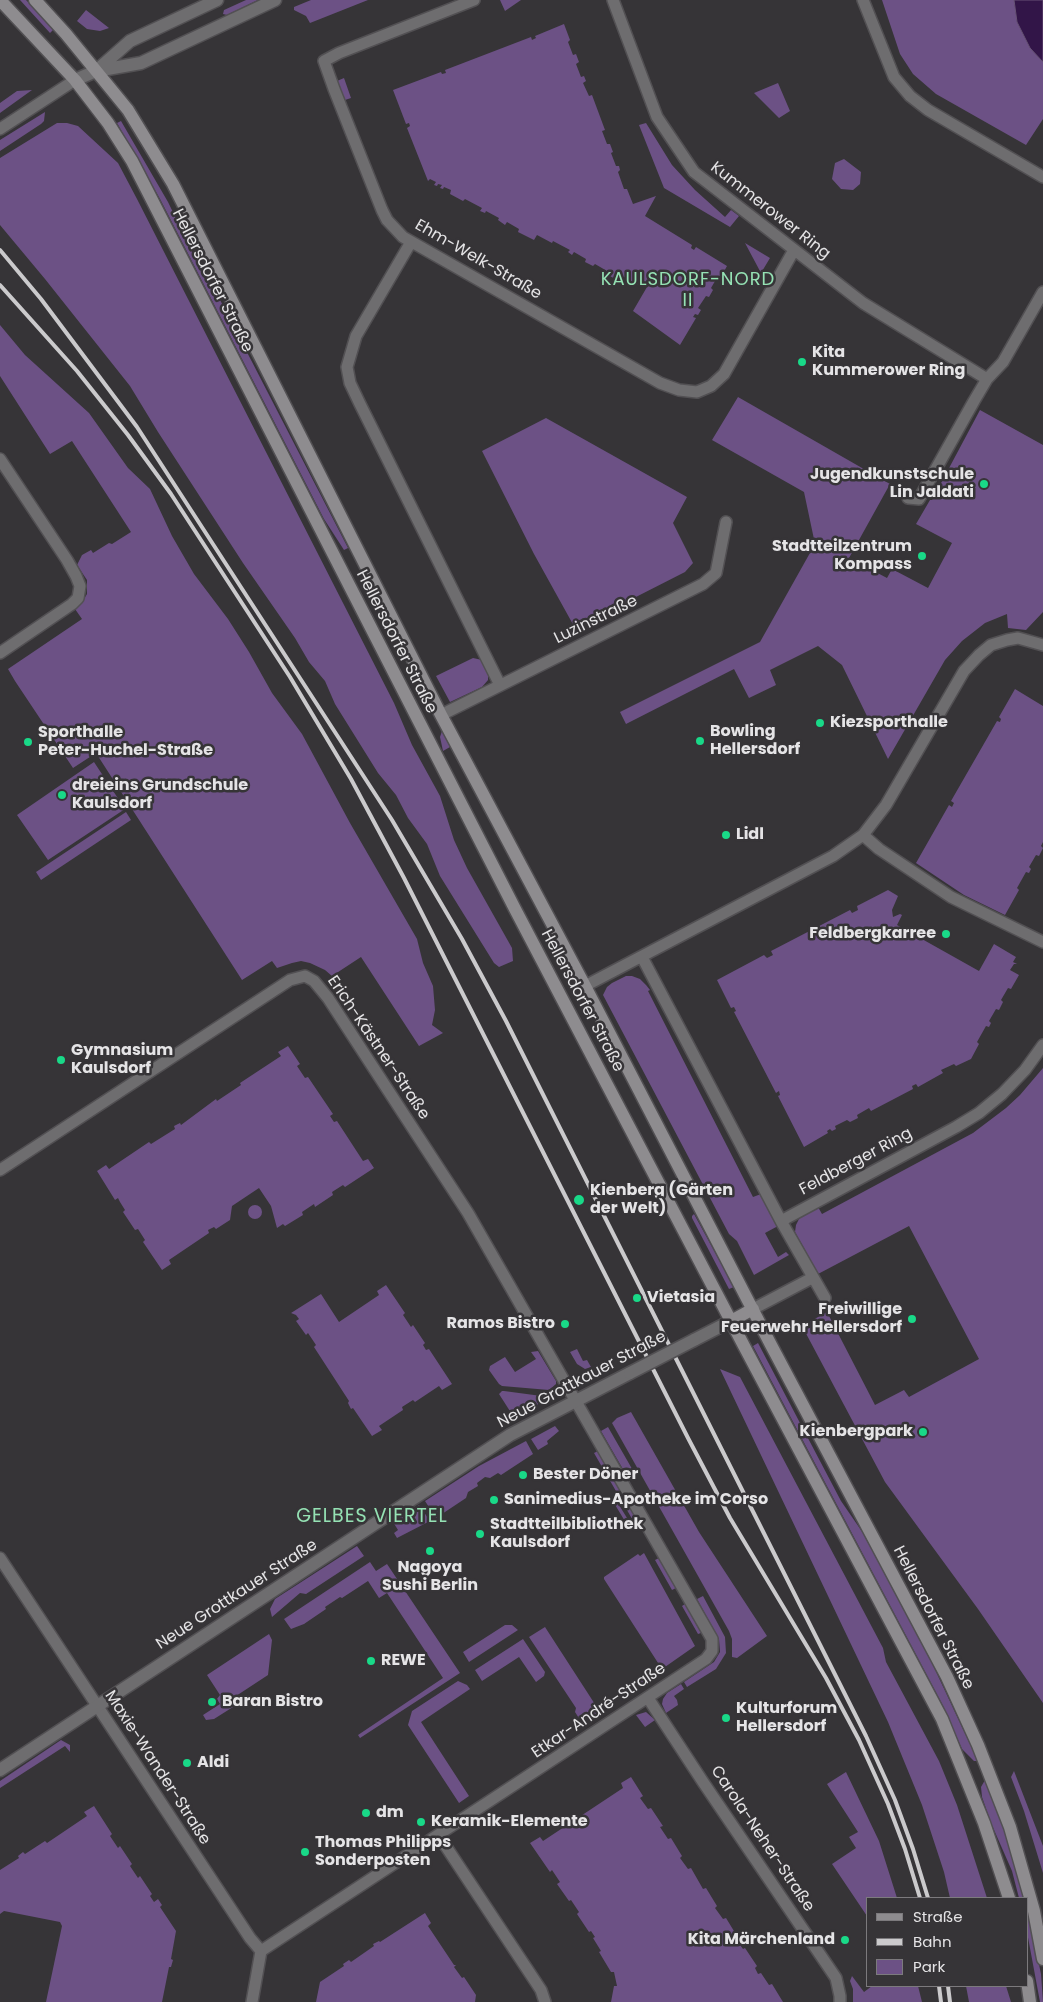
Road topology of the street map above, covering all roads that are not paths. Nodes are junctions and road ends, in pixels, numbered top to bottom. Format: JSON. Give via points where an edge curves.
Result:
{"nodes":[{"id":1,"x":0,"y":0,"type":"edge"},
{"id":2,"x":35,"y":0,"type":"edge"},
{"id":3,"x":217,"y":0,"type":"edge"},
{"id":4,"x":276,"y":0,"type":"edge"},
{"id":5,"x":474,"y":0,"type":"edge"},
{"id":6,"x":614,"y":0,"type":"edge"},
{"id":7,"x":863,"y":0,"type":"edge"},
{"id":8,"x":96,"y":71,"type":"junction"},
{"id":9,"x":75,"y":80,"type":"junction"},
{"id":10,"x":0,"y":129,"type":"edge"},
{"id":11,"x":1043,"y":177,"type":"edge"},
{"id":12,"x":411,"y":242,"type":"junction"},
{"id":13,"x":794,"y":250,"type":"junction"},
{"id":14,"x":1043,"y":292,"type":"edge"},
{"id":15,"x":987,"y":379,"type":"junction"},
{"id":16,"x":0,"y":459,"type":"edge"},
{"id":17,"x":908,"y":498,"type":"dead end"},
{"id":18,"x":726,"y":522,"type":"dead end"},
{"id":19,"x":1043,"y":645,"type":"edge"},
{"id":20,"x":0,"y":653,"type":"edge"},
{"id":21,"x":500,"y":685,"type":"junction"},
{"id":22,"x":441,"y":715,"type":"junction"},
{"id":23,"x":421,"y":726,"type":"junction"},
{"id":24,"x":863,"y":835,"type":"junction"},
{"id":25,"x":1043,"y":942,"type":"edge"},
{"id":26,"x":642,"y":957,"type":"junction"},
{"id":27,"x":585,"y":986,"type":"junction"},
{"id":28,"x":1043,"y":1044,"type":"edge"},
{"id":29,"x":0,"y":1170,"type":"edge"},
{"id":30,"x":781,"y":1221,"type":"junction"},
{"id":31,"x":812,"y":1278,"type":"junction"},
{"id":32,"x":825,"y":1298,"type":"dead end"},
{"id":33,"x":753,"y":1310,"type":"junction"},
{"id":34,"x":731,"y":1321,"type":"junction"},
{"id":35,"x":576,"y":1401,"type":"junction"},
{"id":36,"x":0,"y":1558,"type":"edge"},
{"id":37,"x":648,"y":1698,"type":"junction"},
{"id":38,"x":97,"y":1706,"type":"junction"},
{"id":39,"x":0,"y":1770,"type":"edge"},
{"id":40,"x":439,"y":1836,"type":"junction"},
{"id":41,"x":1008,"y":1897,"type":"edge"},
{"id":42,"x":261,"y":1951,"type":"junction"},
{"id":43,"x":1043,"y":1959,"type":"edge"},
{"id":44,"x":1028,"y":1987,"type":"edge"},
{"id":45,"x":252,"y":2002,"type":"edge"},
{"id":46,"x":545,"y":2002,"type":"edge"},
{"id":47,"x":840,"y":2002,"type":"edge"},
{"id":48,"x":1030,"y":2002,"type":"edge"}],
"edges":[{"from":1,"to":9,"type":"main road","name":"Hellersdorfer Straße"},
{"from":2,"to":8,"type":"main road","name":"Hellersdorfer Straße"},
{"from":3,"to":8,"type":"street","via":[[130,41]]},
{"from":4,"to":8,"type":"street","via":[[141,63]]},
{"from":5,"to":12,"type":"street","name":"Ehm-Welk-Straße","via":[[324,61],[382,210],[387,220]]},
{"from":6,"to":13,"type":"street","name":"Kummerower Ring","via":[[658,117],[678,151],[694,172]]},
{"from":7,"to":11,"type":"street","via":[[894,77],[910,96],[928,110]]},
{"from":8,"to":9,"type":"street"},
{"from":8,"to":22,"type":"main road","name":"Hellersdorfer Straße","via":[[128,110],[172,184]]},
{"from":9,"to":10,"type":"street"},
{"from":9,"to":23,"type":"main road","name":"Hellersdorfer Straße","via":[[132,160]]},
{"from":12,"to":13,"type":"street","name":"Ehm-Welk-Straße","via":[[660,383],[697,392],[711,386],[724,374]]},
{"from":12,"to":21,"type":"street","via":[[356,336],[346,367],[360,404]]},
{"from":13,"to":15,"type":"street","name":"Kummerower Ring","via":[[863,303]]},
{"from":14,"to":15,"type":"street","via":[[1003,362]]},
{"from":15,"to":17,"type":"street","via":[[919,499]]},
{"from":16,"to":20,"type":"street","via":[[67,560],[80,586],[78,598],[72,604]]},
{"from":18,"to":21,"type":"street","name":"Luzinstraße","via":[[716,573],[703,584]]},
{"from":19,"to":24,"type":"street","via":[[1018,638],[1007,640],[991,645],[974,660],[964,671],[886,805]]},
{"from":21,"to":22,"type":"street","name":"Luzinstraße"},
{"from":22,"to":23,"type":"main road"},
{"from":22,"to":27,"type":"main road","name":"Hellersdorfer Straße"},
{"from":23,"to":34,"type":"main road","name":"Hellersdorfer Straße"},
{"from":24,"to":25,"type":"street","via":[[951,897]]},
{"from":24,"to":26,"type":"street","via":[[833,856]]},
{"from":26,"to":27,"type":"street"},
{"from":26,"to":30,"type":"street"},
{"from":27,"to":33,"type":"main road","name":"Hellersdorfer Straße"},
{"from":28,"to":30,"type":"street","name":"Feldberger Ring","via":[[1025,1070],[979,1113]]},
{"from":29,"to":35,"type":"street","name":"Erich-Kästner-Straße","via":[[275,989],[305,976],[314,981],[328,998],[441,1170]]},
{"from":30,"to":31,"type":"street"},
{"from":31,"to":32,"type":"street"},
{"from":31,"to":33,"type":"street"},
{"from":33,"to":34,"type":"main road"},
{"from":33,"to":43,"type":"main road","name":"Hellersdorfer Straße","via":[[947,1677],[978,1745],[1010,1827],[1034,1912]]},
{"from":34,"to":35,"type":"street","name":"Neue Grottkauer Straße","bridge":true},
{"from":34,"to":41,"type":"main road","name":"Hellersdorfer Straße","via":[[942,1719],[984,1824]]},
{"from":35,"to":37,"type":"street","name":"Etkar-André-Straße","via":[[712,1639],[712,1651],[706,1659]]},
{"from":35,"to":38,"type":"street","name":"Neue Grottkauer Straße","via":[[510,1435]]},
{"from":36,"to":38,"type":"street","name":"Maxie-Wander-Straße"},
{"from":37,"to":40,"type":"street","name":"Etkar-André-Straße"},
{"from":37,"to":47,"type":"street","name":"Carola-Neher-Straße","via":[[836,1978]]},
{"from":38,"to":39,"type":"street","name":"Neue Grottkauer Straße"},
{"from":38,"to":42,"type":"street","name":"Maxie-Wander-Straße"},
{"from":40,"to":42,"type":"street","name":"Etkar-André-Straße"},
{"from":40,"to":46,"type":"street"},
{"from":42,"to":45,"type":"street"},
{"from":44,"to":48,"type":"main road"}]}
